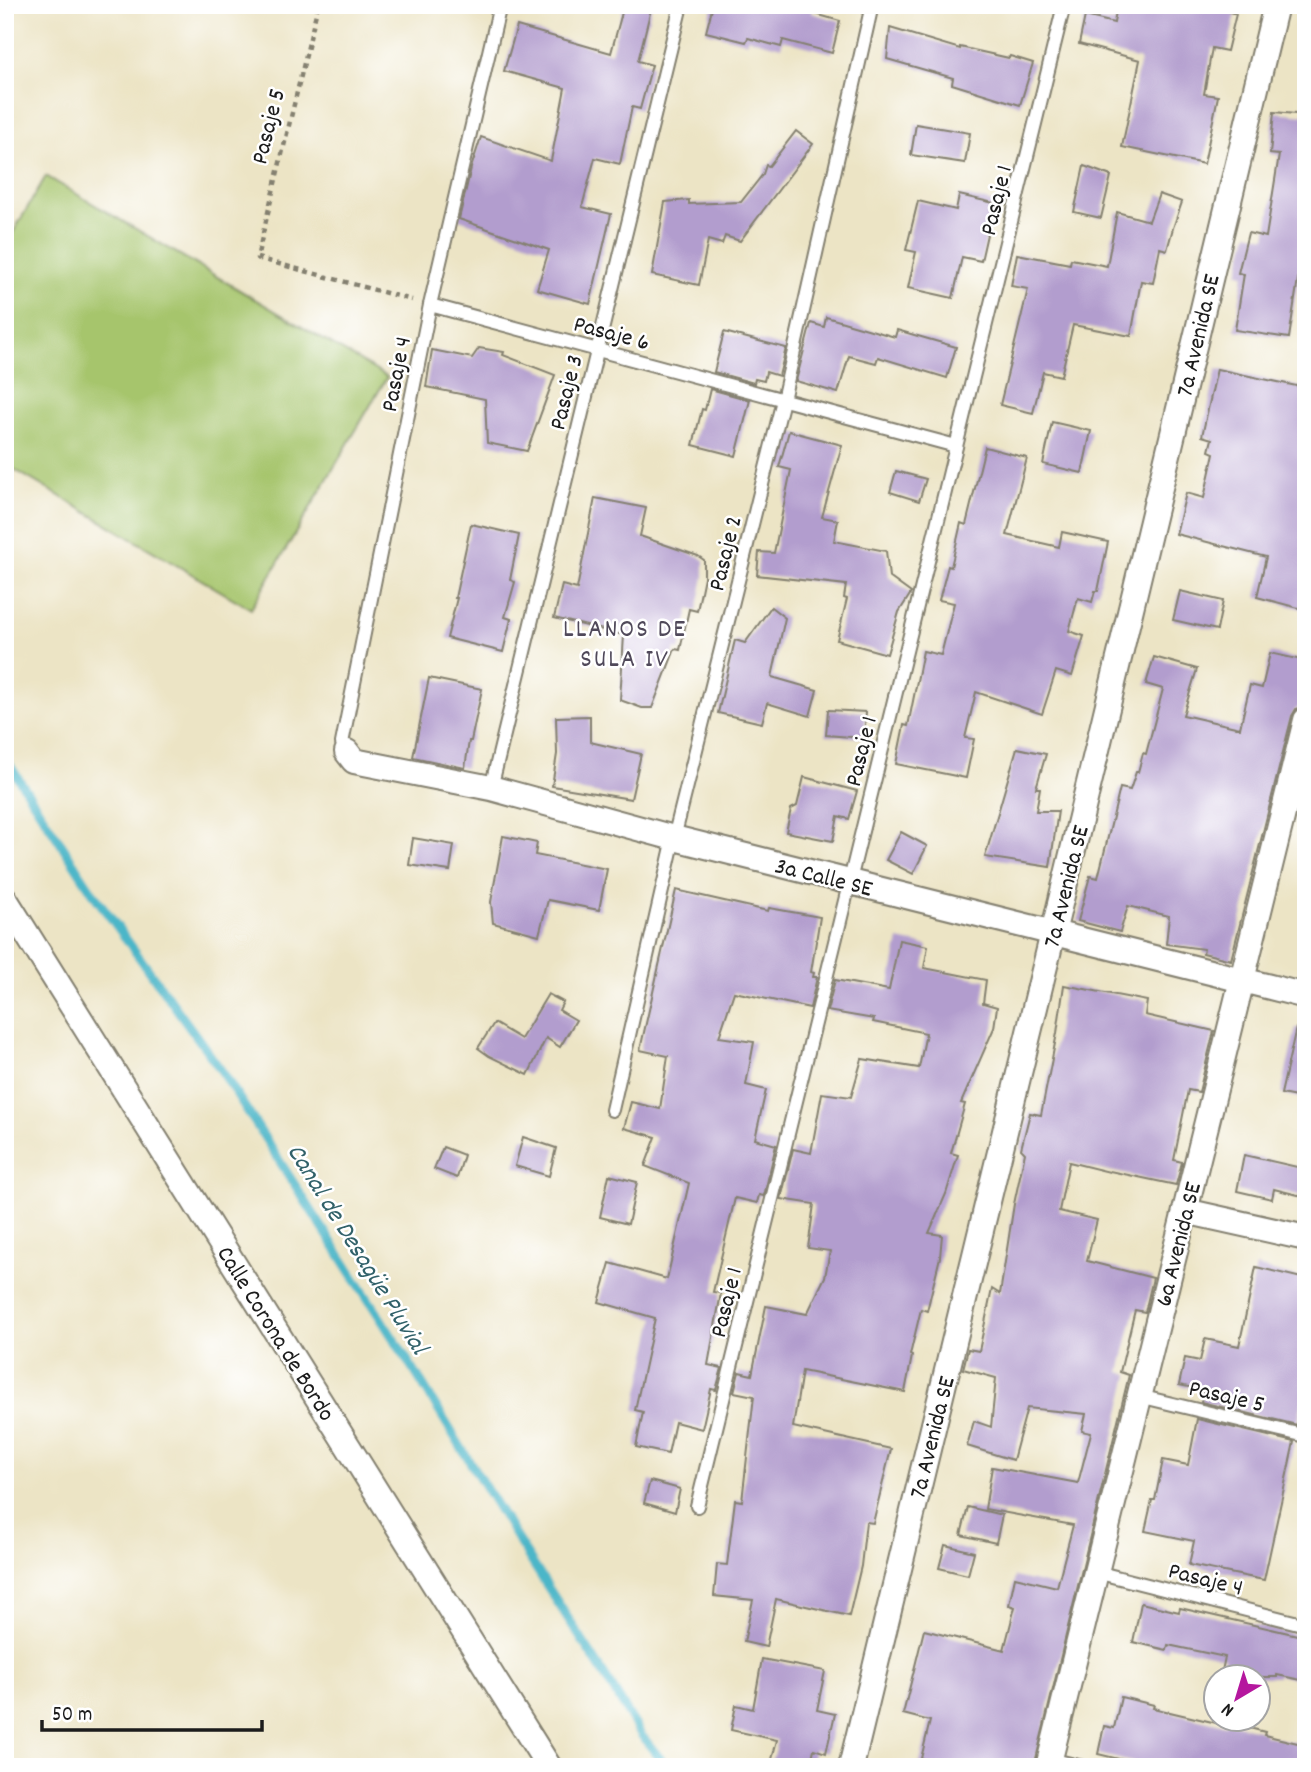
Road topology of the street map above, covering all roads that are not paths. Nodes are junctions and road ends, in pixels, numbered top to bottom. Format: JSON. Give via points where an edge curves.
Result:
{"nodes":[{"id":1,"x":500,"y":5,"type":"edge"},
{"id":2,"x":681,"y":5,"type":"edge"},
{"id":3,"x":872,"y":5,"type":"edge"},
{"id":4,"x":1064,"y":5,"type":"edge"},
{"id":5,"x":1276,"y":5,"type":"edge"},
{"id":6,"x":430,"y":304,"type":"junction"},
{"id":7,"x":597,"y":349,"type":"junction"},
{"id":8,"x":783,"y":400,"type":"junction"},
{"id":9,"x":956,"y":446,"type":"junction"},
{"id":10,"x":1306,"y":720,"type":"edge"},
{"id":11,"x":347,"y":752,"type":"joint"},
{"id":12,"x":1299,"y":777,"type":"edge"},
{"id":13,"x":491,"y":788,"type":"junction"},
{"id":14,"x":674,"y":838,"type":"junction"},
{"id":15,"x":849,"y":882,"type":"junction"},
{"id":16,"x":5,"y":899,"type":"edge"},
{"id":17,"x":1054,"y":933,"type":"junction"},
{"id":18,"x":1242,"y":980,"type":"junction"},
{"id":19,"x":1306,"y":996,"type":"edge"},
{"id":20,"x":612,"y":1110,"type":"dead end"},
{"id":21,"x":1185,"y":1211,"type":"junction"},
{"id":22,"x":1306,"y":1238,"type":"edge"},
{"id":23,"x":1139,"y":1396,"type":"junction"},
{"id":24,"x":1306,"y":1436,"type":"edge"},
{"id":25,"x":697,"y":1506,"type":"dead end"},
{"id":26,"x":1096,"y":1572,"type":"junction"},
{"id":27,"x":1306,"y":1625,"type":"edge"},
{"id":28,"x":1049,"y":1763,"type":"edge"},
{"id":29,"x":549,"y":1767,"type":"edge"},
{"id":30,"x":851,"y":1767,"type":"edge"},
{"id":31,"x":1083,"y":1767,"type":"edge"}],
"edges":[{"from":1,"to":6,"type":"lane","name":"Pasaje 4"},
{"from":2,"to":7,"type":"lane","name":"Pasaje 3"},
{"from":3,"to":8,"type":"lane","name":"Pasaje 2"},
{"from":4,"to":9,"type":"lane","name":"Pasaje 1"},
{"from":5,"to":17,"type":"street","name":"7a Avenida SE"},
{"from":6,"to":7,"type":"lane","name":"Pasaje 6"},
{"from":6,"to":11,"type":"lane","name":"Pasaje 4","via":[[342,743]]},
{"from":7,"to":8,"type":"lane","name":"Pasaje 6"},
{"from":7,"to":13,"type":"lane","name":"Pasaje 3"},
{"from":8,"to":9,"type":"lane","name":"Pasaje 6"},
{"from":8,"to":14,"type":"lane","name":"Pasaje 2"},
{"from":9,"to":15,"type":"lane","name":"Pasaje 1"},
{"from":10,"to":12,"type":"street","name":"6a Avenida SE"},
{"from":11,"to":13,"type":"street","name":"3a Calle SE","via":[[354,761]]},
{"from":12,"to":18,"type":"street","name":"6a Avenida SE"},
{"from":13,"to":14,"type":"street","name":"3a Calle SE"},
{"from":14,"to":15,"type":"street","name":"3a Calle SE"},
{"from":14,"to":20,"type":"lane","name":"Pasaje 2"},
{"from":15,"to":17,"type":"street","name":"3a Calle SE"},
{"from":15,"to":25,"type":"lane","name":"Pasaje 1"},
{"from":16,"to":29,"type":"street","name":"Calle Corona de Bordo"},
{"from":17,"to":18,"type":"street","name":"3a Calle SE"},
{"from":17,"to":30,"type":"street","name":"7a Avenida SE"},
{"from":18,"to":19,"type":"street","name":"3a Calle SE"},
{"from":18,"to":21,"type":"street","name":"6a Avenida SE"},
{"from":21,"to":22,"type":"street"},
{"from":21,"to":23,"type":"street","name":"6a Avenida SE"},
{"from":23,"to":24,"type":"lane","name":"Pasaje 5"},
{"from":23,"to":26,"type":"street","name":"6a Avenida SE"},
{"from":26,"to":27,"type":"lane","name":"Pasaje 4"},
{"from":26,"to":28,"type":"street","name":"6a Avenida SE"},
{"from":28,"to":31,"type":"lane"}]}
